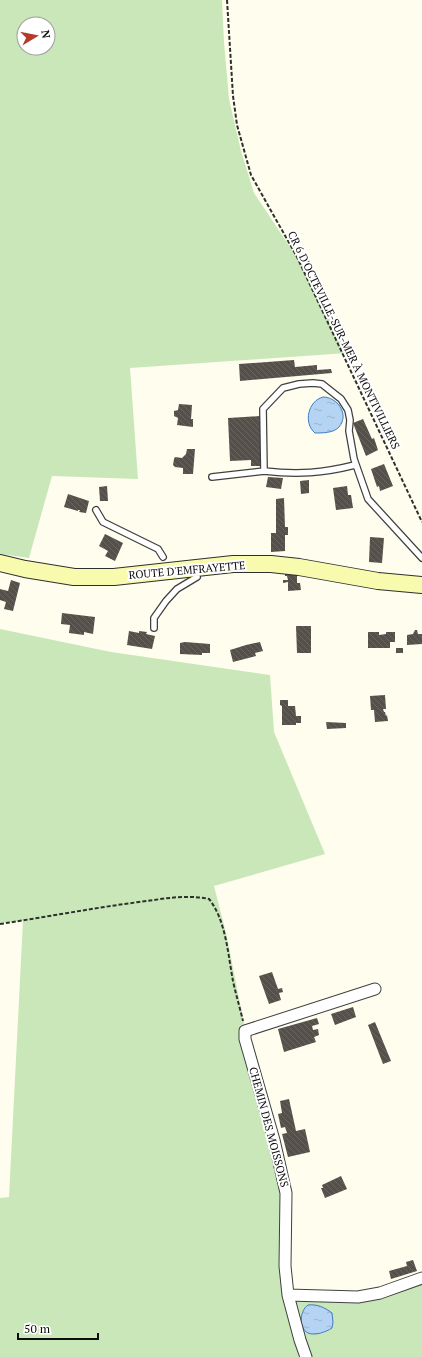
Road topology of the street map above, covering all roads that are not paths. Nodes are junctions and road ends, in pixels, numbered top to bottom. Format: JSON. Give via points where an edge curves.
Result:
{"nodes":[{"id":1,"x":356,"y":465,"type":"junction"},
{"id":2,"x":264,"y":471,"type":"junction"},
{"id":3,"x":212,"y":477,"type":"dead end"},
{"id":4,"x":96,"y":510,"type":"dead end"},
{"id":5,"x":163,"y":557,"type":"dead end"},
{"id":6,"x":422,"y":558,"type":"edge"},
{"id":7,"x":0,"y":563,"type":"edge"},
{"id":8,"x":197,"y":577,"type":"dead end"},
{"id":9,"x":422,"y":585,"type":"edge"},
{"id":10,"x":154,"y":628,"type":"dead end"},
{"id":11,"x":374,"y":988,"type":"dead end"},
{"id":12,"x":422,"y":1278,"type":"edge"},
{"id":13,"x":288,"y":1295,"type":"junction"},
{"id":14,"x":306,"y":1357,"type":"edge"}],
"edges":[{"from":1,"to":2,"type":"lane","via":[[316,473],[289,474]]},
{"from":1,"to":2,"type":"lane","via":[[349,431],[348,410],[331,390],[322,384],[313,383],[284,388],[263,409]]},
{"from":1,"to":6,"type":"lane","via":[[368,499]]},
{"from":2,"to":3,"type":"lane"},
{"from":4,"to":5,"type":"lane","via":[[103,522],[158,549]]},
{"from":7,"to":9,"type":"street","name":"ROUTE D'EMFRAYETTE","via":[[74,577],[114,577],[233,564],[271,564],[378,582]]},
{"from":8,"to":10,"type":"lane","via":[[177,589],[166,601],[154,618]]},
{"from":11,"to":13,"type":"street","name":"CHEMIN DES MOISSONS","via":[[246,1032],[245,1039],[274,1140],[286,1193],[285,1266]]},
{"from":12,"to":13,"type":"street","via":[[380,1294],[358,1297]]},
{"from":13,"to":14,"type":"street","name":"CHEMIN DES MOISSONS"}]}
